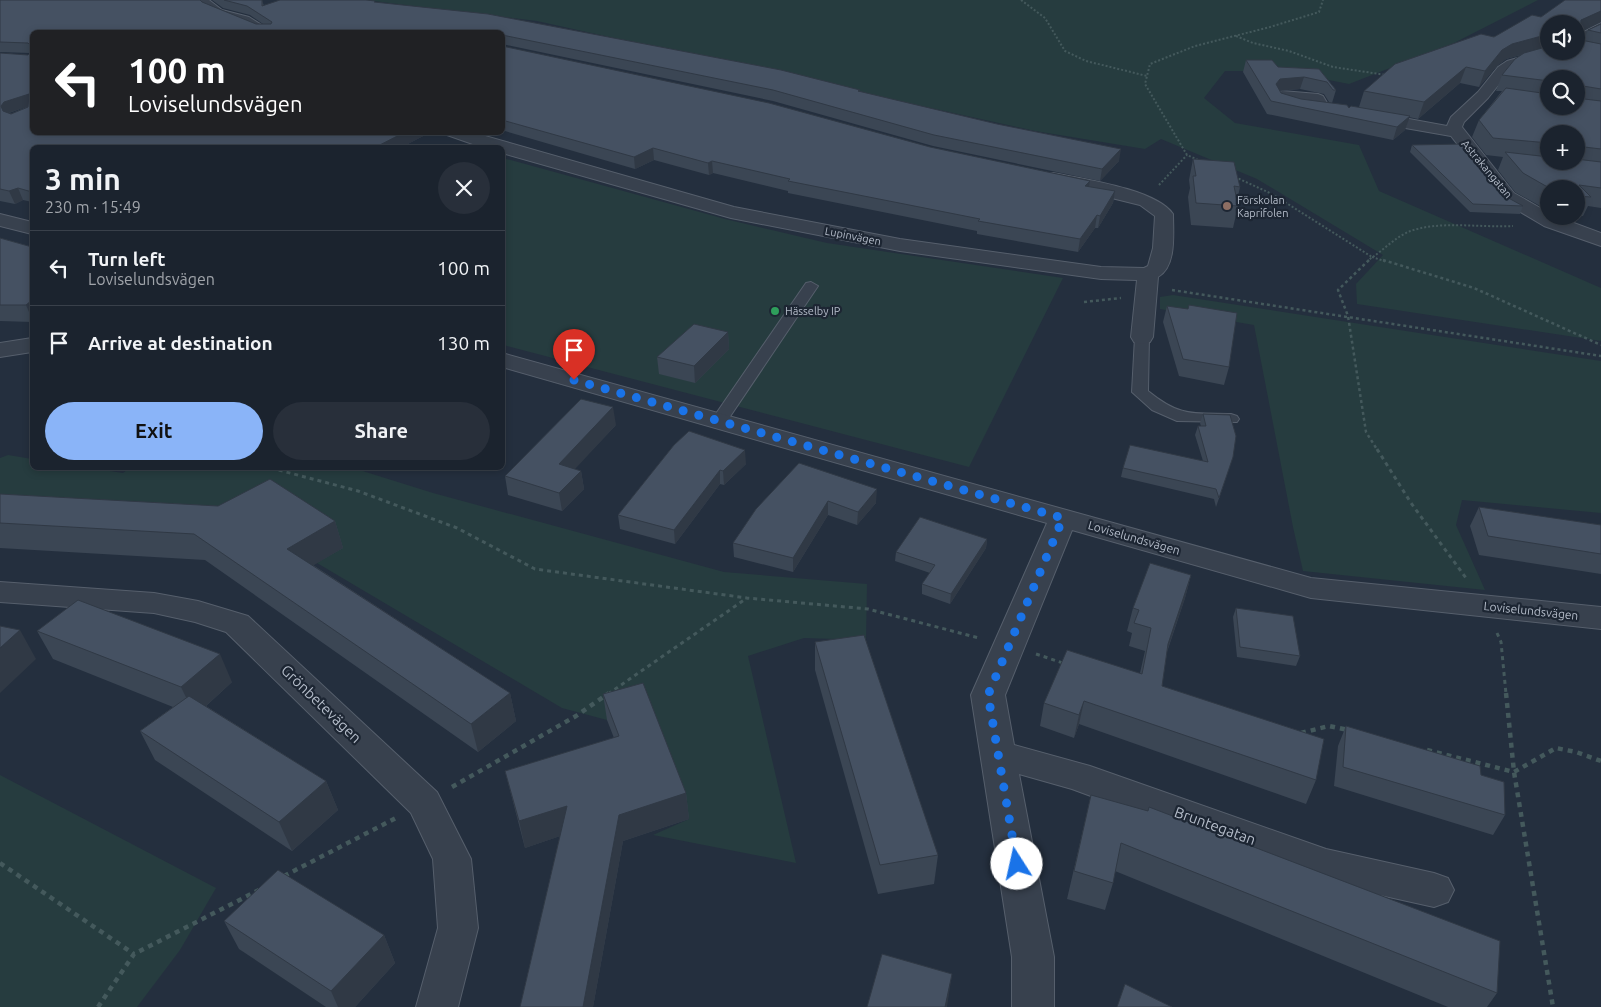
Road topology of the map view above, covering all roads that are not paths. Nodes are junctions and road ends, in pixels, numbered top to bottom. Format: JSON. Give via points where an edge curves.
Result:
{"nodes":[{"id":1,"x":202,"y":0,"type":"edge"},
{"id":2,"x":1601,"y":26,"type":"edge"},
{"id":3,"x":262,"y":30,"type":"edge"},
{"id":4,"x":1585,"y":42,"type":"edge"},
{"id":5,"x":1540,"y":56,"type":"edge"},
{"id":6,"x":1483,"y":95,"type":"junction"},
{"id":7,"x":1502,"y":98,"type":"edge"},
{"id":8,"x":1322,"y":108,"type":"edge"},
{"id":9,"x":1456,"y":132,"type":"junction"},
{"id":10,"x":460,"y":135,"type":"edge"},
{"id":11,"x":487,"y":145,"type":"edge"},
{"id":12,"x":505,"y":151,"type":"edge"},
{"id":13,"x":1480,"y":162,"type":"junction"},
{"id":14,"x":1506,"y":164,"type":"edge"},
{"id":15,"x":1034,"y":174,"type":"edge"},
{"id":16,"x":0,"y":220,"type":"edge"},
{"id":17,"x":30,"y":228,"type":"edge"},
{"id":18,"x":1601,"y":240,"type":"edge"},
{"id":19,"x":1147,"y":284,"type":"junction"},
{"id":20,"x":811,"y":286,"type":"dead end"},
{"id":21,"x":1142,"y":337,"type":"joint"},
{"id":22,"x":30,"y":345,"type":"edge"},
{"id":23,"x":0,"y":350,"type":"edge"},
{"id":24,"x":505,"y":361,"type":"edge"},
{"id":25,"x":1231,"y":420,"type":"edge"},
{"id":26,"x":719,"y":421,"type":"junction"},
{"id":27,"x":1063,"y":518,"type":"junction"},
{"id":28,"x":0,"y":592,"type":"edge"},
{"id":29,"x":1601,"y":618,"type":"edge"},
{"id":30,"x":997,"y":754,"type":"junction"},
{"id":31,"x":1434,"y":890,"type":"dead end"},
{"id":32,"x":437,"y":1007,"type":"edge"},
{"id":33,"x":1032,"y":1007,"type":"edge"}],
"edges":[{"from":1,"to":3,"type":"street","via":[[218,13],[244,20]]},
{"from":2,"to":4,"type":"street"},
{"from":5,"to":6,"type":"street","name":"Astrakangatan","via":[[1512,64]]},
{"from":6,"to":7,"type":"street"},
{"from":6,"to":9,"type":"street","name":"Astrakangatan","via":[[1457,120]]},
{"from":8,"to":9,"type":"street","name":"Astrakangatan"},
{"from":9,"to":13,"type":"street","name":"Astrakangatan"},
{"from":10,"to":11,"type":"street","name":"Lupinvägen"},
{"from":12,"to":19,"type":"street","name":"Lupinvägen","via":[[740,214],[900,245],[1101,273]]},
{"from":13,"to":14,"type":"street"},
{"from":13,"to":18,"type":"street","name":"Astrakangatan","via":[[1508,198],[1551,222]]},
{"from":15,"to":19,"type":"street","via":[[1146,201],[1164,214],[1163,248]]},
{"from":16,"to":17,"type":"street"},
{"from":19,"to":21,"type":"street"},
{"from":20,"to":26,"type":"lane"},
{"from":21,"to":25,"type":"lane","via":[[1140,392],[1158,407],[1184,418]]},
{"from":22,"to":23,"type":"street"},
{"from":24,"to":26,"type":"street","name":"Loviselundsvägen"},
{"from":26,"to":27,"type":"street","name":"Loviselundsvägen"},
{"from":27,"to":29,"type":"street","name":"Loviselundsvägen","via":[[1311,588]]},
{"from":27,"to":30,"type":"street","via":[[988,695]]},
{"from":28,"to":32,"type":"street","name":"Grönbetevägen","via":[[154,603],[238,624],[424,803],[452,859],[458,928]]},
{"from":30,"to":31,"type":"street","name":"Bruntegatan","via":[[1077,776],[1326,866]]},
{"from":30,"to":33,"type":"street","via":[[1033,957]]}]}
